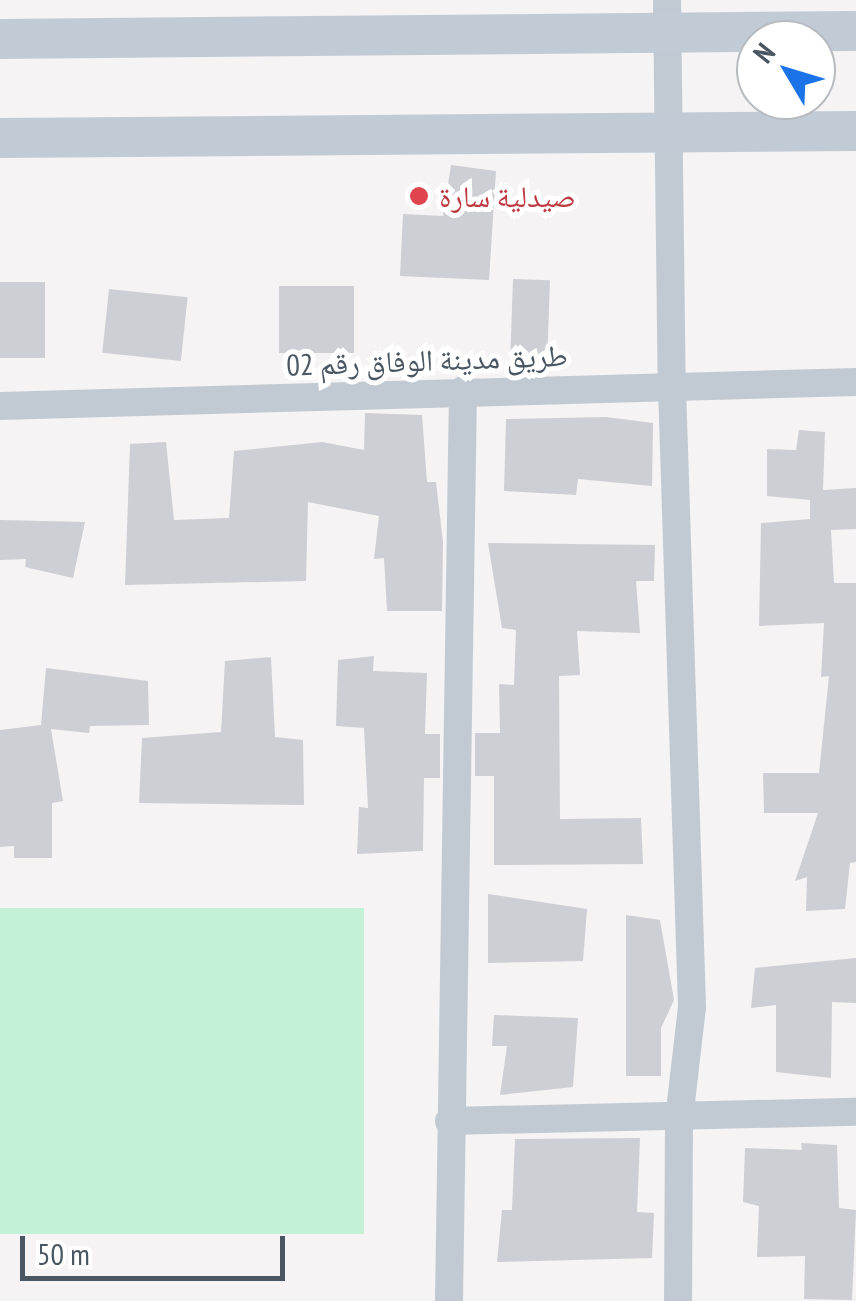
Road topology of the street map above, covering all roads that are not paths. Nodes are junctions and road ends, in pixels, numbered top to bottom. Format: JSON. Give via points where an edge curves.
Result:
{"nodes":[{"id":1,"x":667,"y":16,"type":"edge"},
{"id":2,"x":856,"y":31,"type":"edge"},
{"id":3,"x":0,"y":39,"type":"edge"},
{"id":4,"x":856,"y":131,"type":"edge"},
{"id":5,"x":670,"y":132,"type":"junction"},
{"id":6,"x":0,"y":138,"type":"edge"},
{"id":7,"x":856,"y":382,"type":"edge"},
{"id":8,"x":672,"y":387,"type":"junction"},
{"id":9,"x":463,"y":390,"type":"junction"},
{"id":10,"x":0,"y":406,"type":"edge"},
{"id":11,"x":856,"y":1112,"type":"edge"},
{"id":12,"x":679,"y":1120,"type":"junction"},
{"id":13,"x":449,"y":1122,"type":"junction"},
{"id":14,"x":449,"y":1301,"type":"edge"},
{"id":15,"x":678,"y":1301,"type":"edge"}],
"edges":[{"from":1,"to":2,"type":"street"},
{"from":1,"to":3,"type":"street"},
{"from":1,"to":5,"type":"street"},
{"from":4,"to":5,"type":"street"},
{"from":5,"to":6,"type":"street"},
{"from":5,"to":8,"type":"street"},
{"from":7,"to":8,"type":"street","name":"طريق مدينة الوفاق رقم 02"},
{"from":8,"to":9,"type":"street","name":"طريق مدينة الوفاق رقم 02"},
{"from":8,"to":12,"type":"street","via":[[692,1007]]},
{"from":9,"to":10,"type":"street","name":"طريق مدينة الوفاق رقم 02"},
{"from":9,"to":13,"type":"street"},
{"from":11,"to":12,"type":"street"},
{"from":12,"to":13,"type":"street"},
{"from":12,"to":15,"type":"street"},
{"from":13,"to":14,"type":"street"}]}
